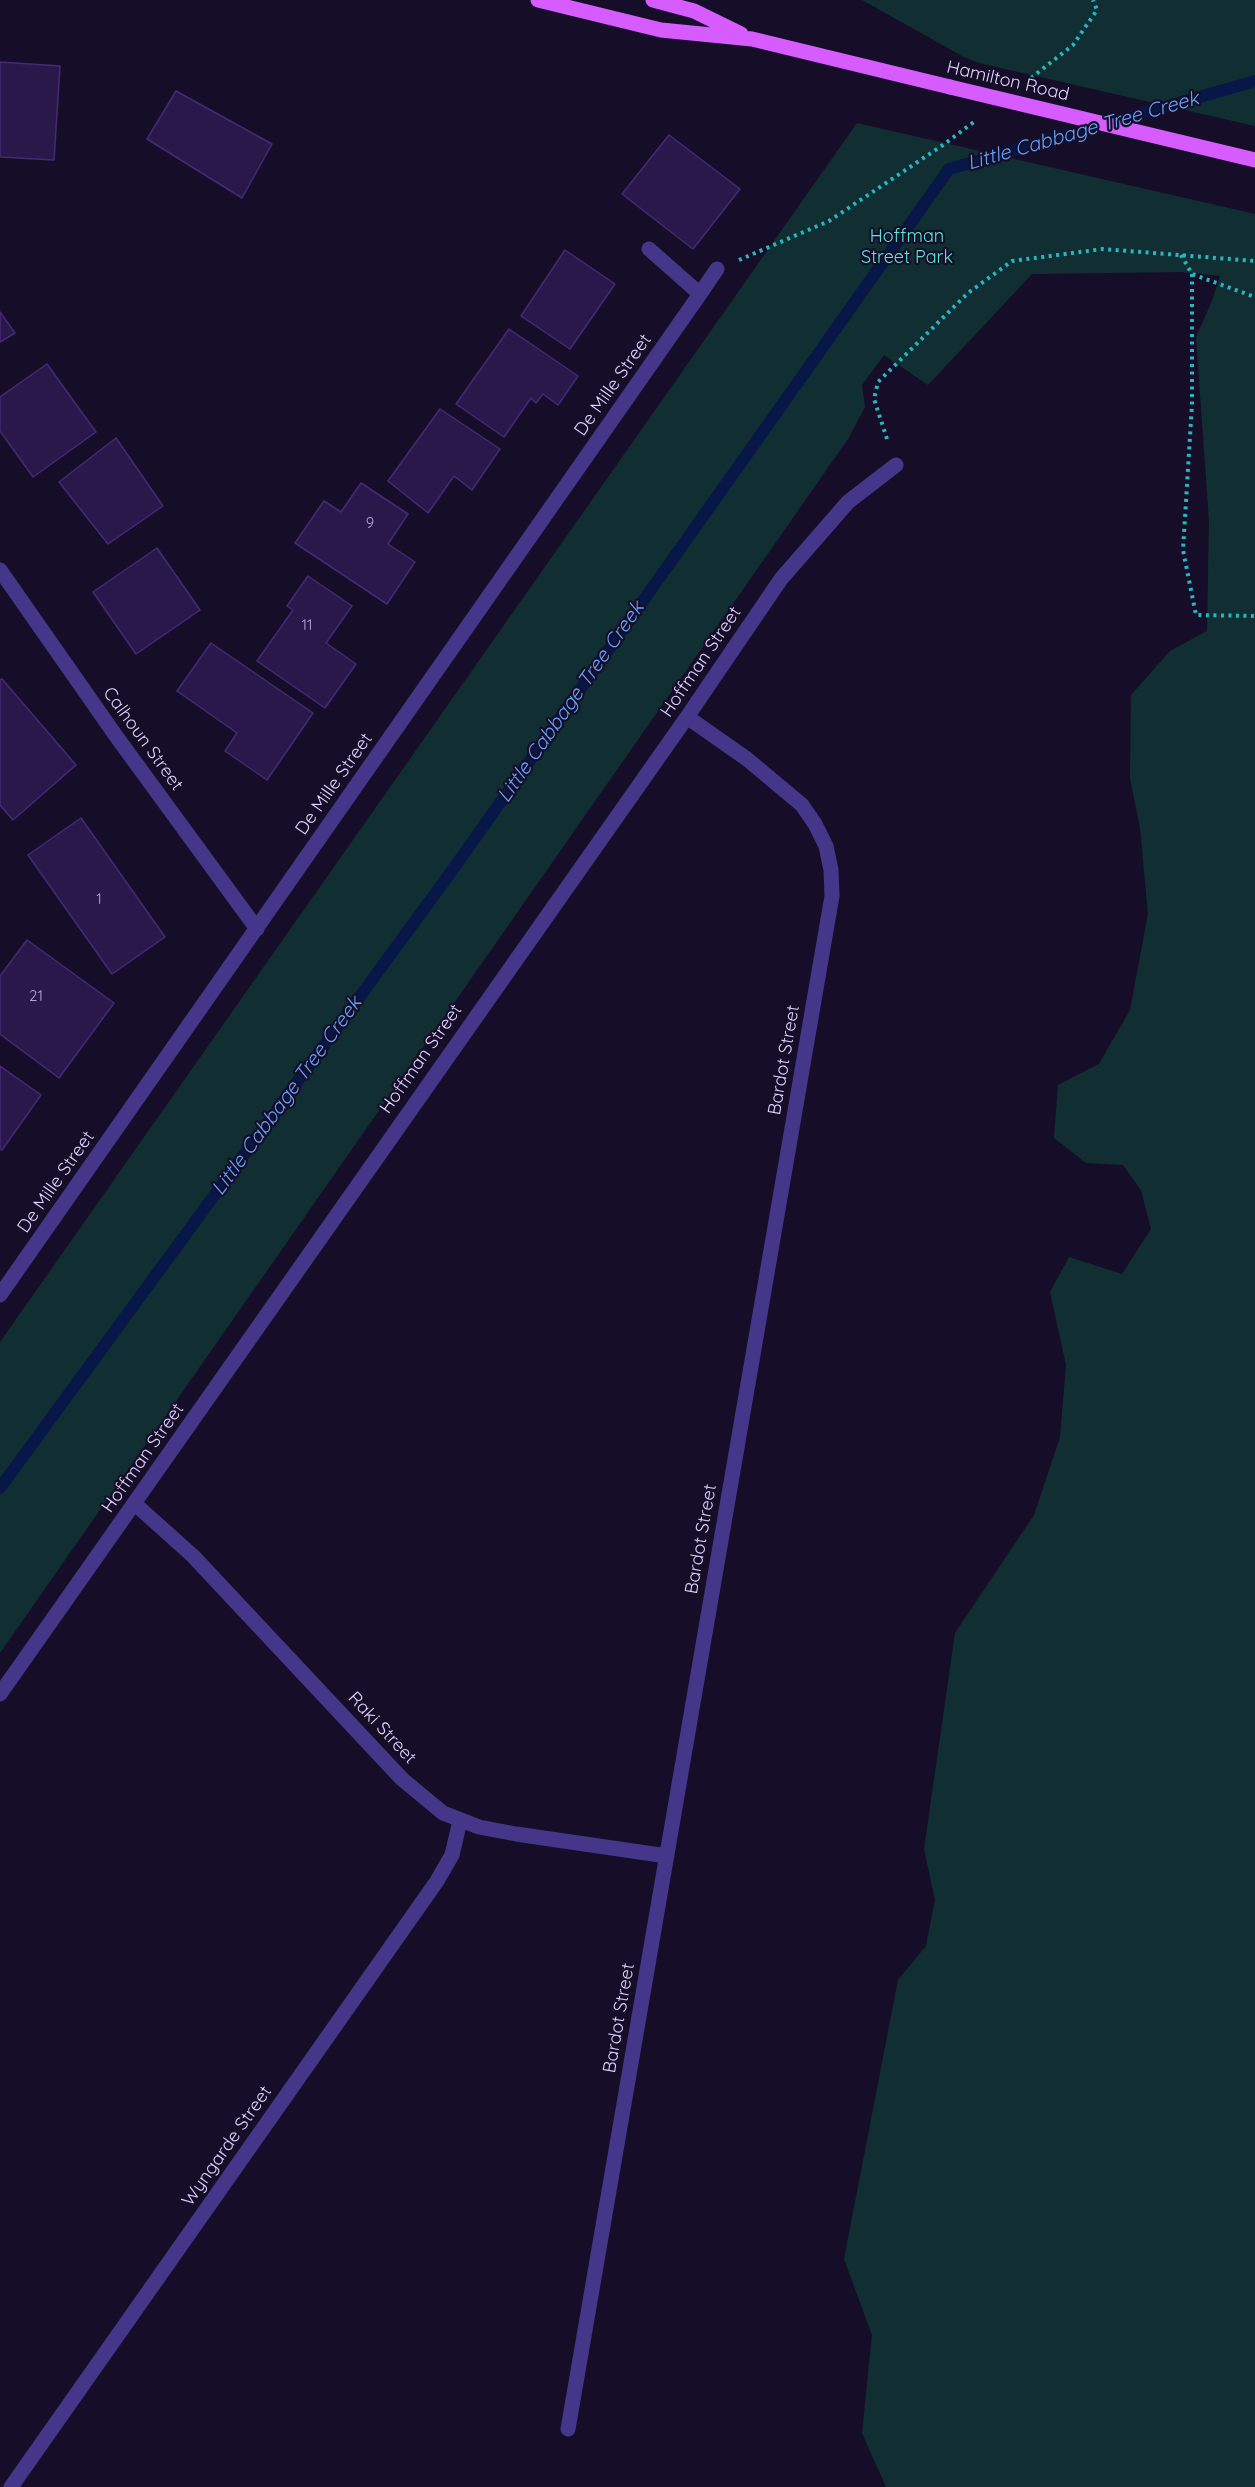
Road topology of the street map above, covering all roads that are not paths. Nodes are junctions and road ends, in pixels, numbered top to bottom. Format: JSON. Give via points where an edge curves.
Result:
{"nodes":[{"id":1,"x":538,"y":0,"type":"edge"},
{"id":2,"x":653,"y":0,"type":"edge"},
{"id":3,"x":752,"y":39,"type":"junction"},
{"id":4,"x":1255,"y":160,"type":"edge"},
{"id":5,"x":649,"y":249,"type":"dead end"},
{"id":6,"x":717,"y":269,"type":"road end"},
{"id":7,"x":700,"y":294,"type":"junction"},
{"id":8,"x":896,"y":465,"type":"road end"},
{"id":9,"x":2,"y":576,"type":"edge"},
{"id":10,"x":687,"y":717,"type":"junction"},
{"id":11,"x":257,"y":929,"type":"junction"},
{"id":12,"x":0,"y":1295,"type":"edge"},
{"id":13,"x":135,"y":1504,"type":"junction"},
{"id":14,"x":0,"y":1694,"type":"edge"},
{"id":15,"x":460,"y":1821,"type":"junction"},
{"id":16,"x":667,"y":1856,"type":"junction"},
{"id":17,"x":568,"y":2429,"type":"dead end"},
{"id":18,"x":12,"y":2487,"type":"edge"}],
"edges":[{"from":1,"to":3,"type":"main road","name":"Hamilton Road","via":[[660,30]]},
{"from":2,"to":3,"type":"main road","name":"Hamilton Road","via":[[694,11]]},
{"from":3,"to":4,"type":"main road","name":"Hamilton Road","bridge":true},
{"from":5,"to":7,"type":"street"},
{"from":6,"to":7,"type":"street","name":"De Mille Street"},
{"from":7,"to":11,"type":"street","name":"De Mille Street"},
{"from":8,"to":10,"type":"street","name":"Hoffman Street","via":[[848,502],[781,579]]},
{"from":9,"to":11,"type":"street","name":"Calhoun Street"},
{"from":10,"to":13,"type":"street","name":"Hoffman Street"},
{"from":10,"to":16,"type":"street","name":"Bardot Street","via":[[747,759],[802,806],[826,846],[832,896]]},
{"from":11,"to":12,"type":"street","name":"De Mille Street"},
{"from":13,"to":14,"type":"street","name":"Hoffman Street"},
{"from":13,"to":15,"type":"street","name":"Raki Street","via":[[193,1556],[402,1779],[443,1813]]},
{"from":15,"to":16,"type":"street","name":"Raki Street","via":[[516,1834]]},
{"from":15,"to":18,"type":"street","name":"Wyngarde Street","via":[[452,1855],[437,1881]]},
{"from":16,"to":17,"type":"street","name":"Bardot Street"}]}
